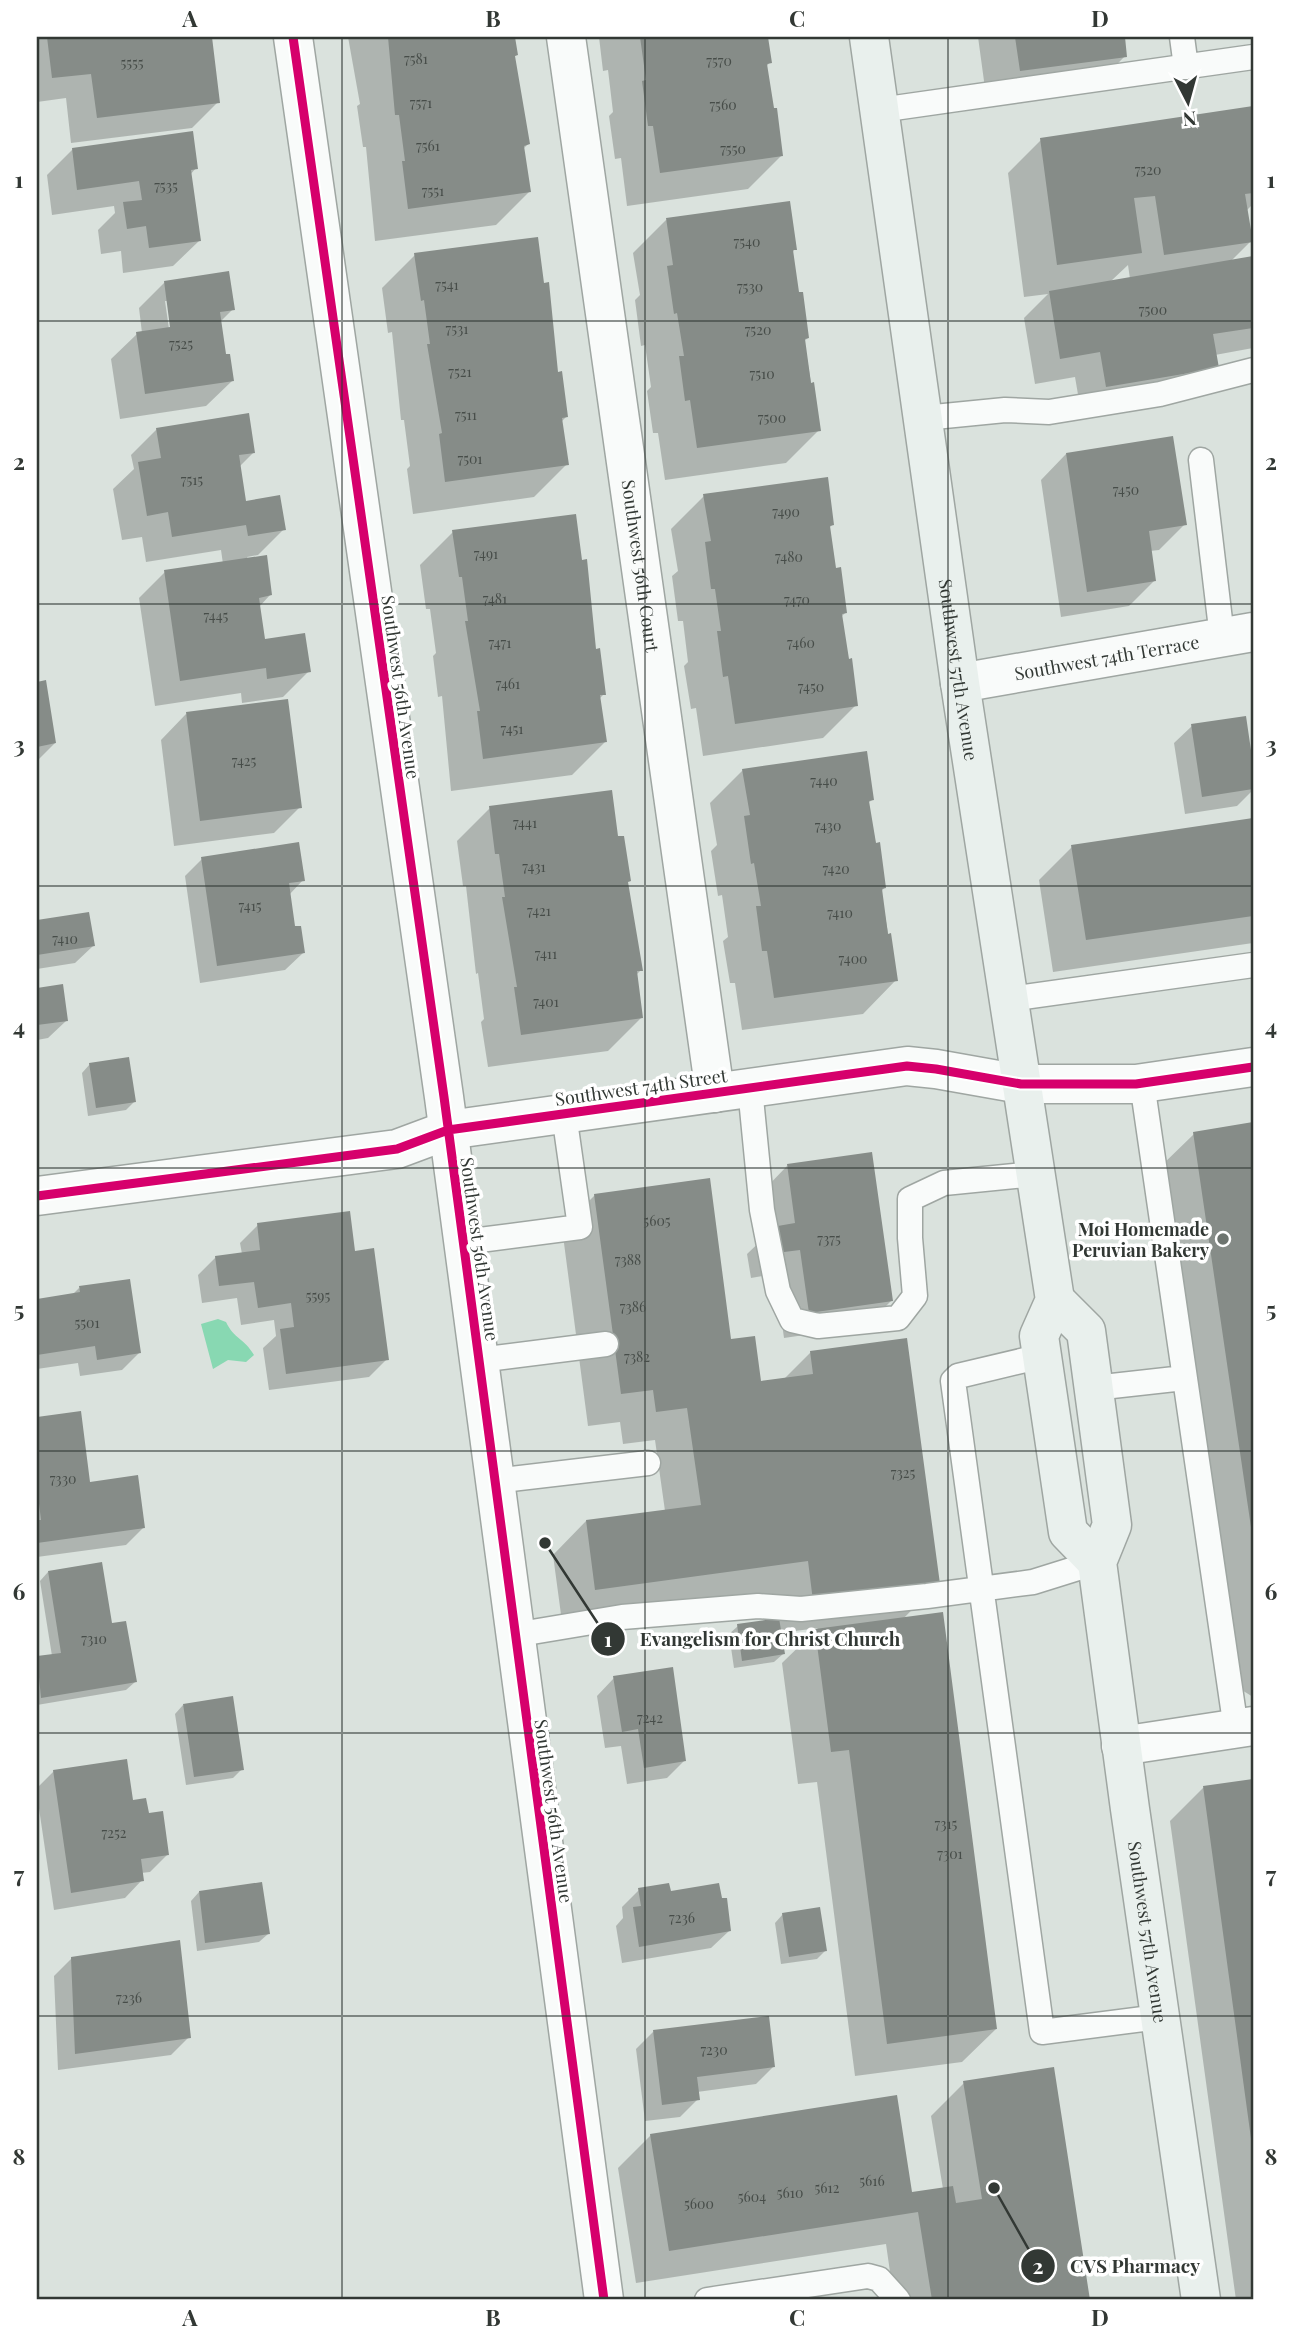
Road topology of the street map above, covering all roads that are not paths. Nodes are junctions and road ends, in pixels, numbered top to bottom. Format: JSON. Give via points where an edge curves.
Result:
{"nodes":[{"id":1,"x":293,"y":37,"type":"edge"},
{"id":2,"x":566,"y":37,"type":"edge"},
{"id":3,"x":869,"y":37,"type":"edge"},
{"id":4,"x":1182,"y":37,"type":"edge"},
{"id":5,"x":1253,"y":57,"type":"edge"},
{"id":6,"x":1186,"y":67,"type":"junction"},
{"id":7,"x":880,"y":110,"type":"junction"},
{"id":8,"x":1253,"y":370,"type":"edge"},
{"id":9,"x":924,"y":418,"type":"junction"},
{"id":10,"x":1201,"y":460,"type":"dead end"},
{"id":11,"x":1238,"y":635,"type":"edge"},
{"id":12,"x":960,"y":683,"type":"junction"},
{"id":13,"x":1253,"y":965,"type":"edge"},
{"id":14,"x":1009,"y":999,"type":"junction"},
{"id":15,"x":1253,"y":1067,"type":"edge"},
{"id":16,"x":1142,"y":1083,"type":"junction"},
{"id":17,"x":1021,"y":1084,"type":"junction"},
{"id":18,"x":733,"y":1091,"type":"junction"},
{"id":19,"x":564,"y":1114,"type":"junction"},
{"id":20,"x":448,"y":1130,"type":"junction"},
{"id":21,"x":1035,"y":1174,"type":"junction"},
{"id":22,"x":37,"y":1196,"type":"edge"},
{"id":23,"x":464,"y":1241,"type":"junction"},
{"id":24,"x":1055,"y":1300,"type":"junction"},
{"id":25,"x":606,"y":1344,"type":"dead end"},
{"id":26,"x":1042,"y":1356,"type":"junction"},
{"id":27,"x":479,"y":1360,"type":"junction"},
{"id":28,"x":1184,"y":1378,"type":"junction"},
{"id":29,"x":1094,"y":1388,"type":"junction"},
{"id":30,"x":648,"y":1463,"type":"dead end"},
{"id":31,"x":494,"y":1481,"type":"junction"},
{"id":32,"x":1097,"y":1562,"type":"junction"},
{"id":33,"x":980,"y":1589,"type":"junction"},
{"id":34,"x":514,"y":1635,"type":"junction"},
{"id":35,"x":1245,"y":1727,"type":"edge"},
{"id":36,"x":1121,"y":1746,"type":"junction"},
{"id":37,"x":1159,"y":2017,"type":"junction"},
{"id":38,"x":604,"y":2300,"type":"edge"},
{"id":39,"x":706,"y":2300,"type":"edge"},
{"id":40,"x":898,"y":2300,"type":"edge"},
{"id":41,"x":1201,"y":2300,"type":"edge"}],
"edges":[{"from":1,"to":20,"type":"street","name":"Southwest 56th Avenue"},
{"from":2,"to":18,"type":"street","name":"Southwest 56th Court","via":[[701,989]]},
{"from":3,"to":7,"type":"main road","name":"Southwest 57th Avenue"},
{"from":4,"to":6,"type":"lane"},
{"from":5,"to":6,"type":"lane"},
{"from":6,"to":7,"type":"lane"},
{"from":7,"to":9,"type":"main road","name":"Southwest 57th Avenue"},
{"from":8,"to":9,"type":"lane","via":[[1160,394],[1049,412],[1005,410]]},
{"from":9,"to":12,"type":"main road","name":"Southwest 57th Avenue"},
{"from":10,"to":11,"type":"lane"},
{"from":11,"to":12,"type":"street","name":"Southwest 74th Terrace"},
{"from":12,"to":14,"type":"main road","name":"Southwest 57th Avenue"},
{"from":13,"to":14,"type":"lane"},
{"from":14,"to":17,"type":"main road","name":"Southwest 57th Avenue"},
{"from":15,"to":16,"type":"street","name":"Southwest 74th Street"},
{"from":16,"to":17,"type":"street","name":"Southwest 74th Street"},
{"from":16,"to":28,"type":"lane"},
{"from":17,"to":18,"type":"street","name":"Southwest 74th Street","via":[[907,1066]]},
{"from":17,"to":21,"type":"main road","name":"Southwest 57th Avenue"},
{"from":18,"to":19,"type":"street","name":"Southwest 74th Street"},
{"from":18,"to":21,"type":"lane","via":[[778,1291],[792,1320],[818,1326],[898,1318],[915,1296],[910,1199],[944,1183]]},
{"from":19,"to":20,"type":"street","name":"Southwest 74th Street"},
{"from":19,"to":23,"type":"lane","via":[[580,1227]]},
{"from":20,"to":22,"type":"street","name":"Southwest 74th Street","via":[[397,1149]]},
{"from":20,"to":23,"type":"street","name":"Southwest 56th Avenue"},
{"from":21,"to":24,"type":"main road","name":"Southwest 57th Avenue"},
{"from":23,"to":27,"type":"street","name":"Southwest 56th Avenue"},
{"from":24,"to":26,"type":"main road","via":[[1039,1336]]},
{"from":24,"to":29,"type":"main road","name":"Southwest 57th Avenue","via":[[1086,1331]]},
{"from":25,"to":27,"type":"lane"},
{"from":26,"to":32,"type":"main road","via":[[1068,1532]]},
{"from":26,"to":33,"type":"lane","via":[[953,1381]]},
{"from":27,"to":31,"type":"street","name":"Southwest 56th Avenue"},
{"from":28,"to":29,"type":"lane"},
{"from":28,"to":35,"type":"lane"},
{"from":29,"to":32,"type":"main road","name":"Southwest 57th Avenue","via":[[1112,1525]]},
{"from":30,"to":31,"type":"lane"},
{"from":31,"to":34,"type":"street","name":"Southwest 56th Avenue"},
{"from":32,"to":33,"type":"lane","via":[[1033,1582]]},
{"from":32,"to":36,"type":"main road","name":"Southwest 57th Avenue"},
{"from":33,"to":34,"type":"lane","via":[[801,1609],[758,1606],[622,1617]]},
{"from":33,"to":37,"type":"lane","via":[[1042,2032]]},
{"from":34,"to":38,"type":"street","name":"Southwest 56th Avenue"},
{"from":35,"to":36,"type":"street"},
{"from":36,"to":37,"type":"main road","name":"Southwest 57th Avenue"},
{"from":37,"to":41,"type":"main road","name":"Southwest 57th Avenue"},
{"from":39,"to":40,"type":"lane","via":[[868,2276],[888,2286]]}]}
